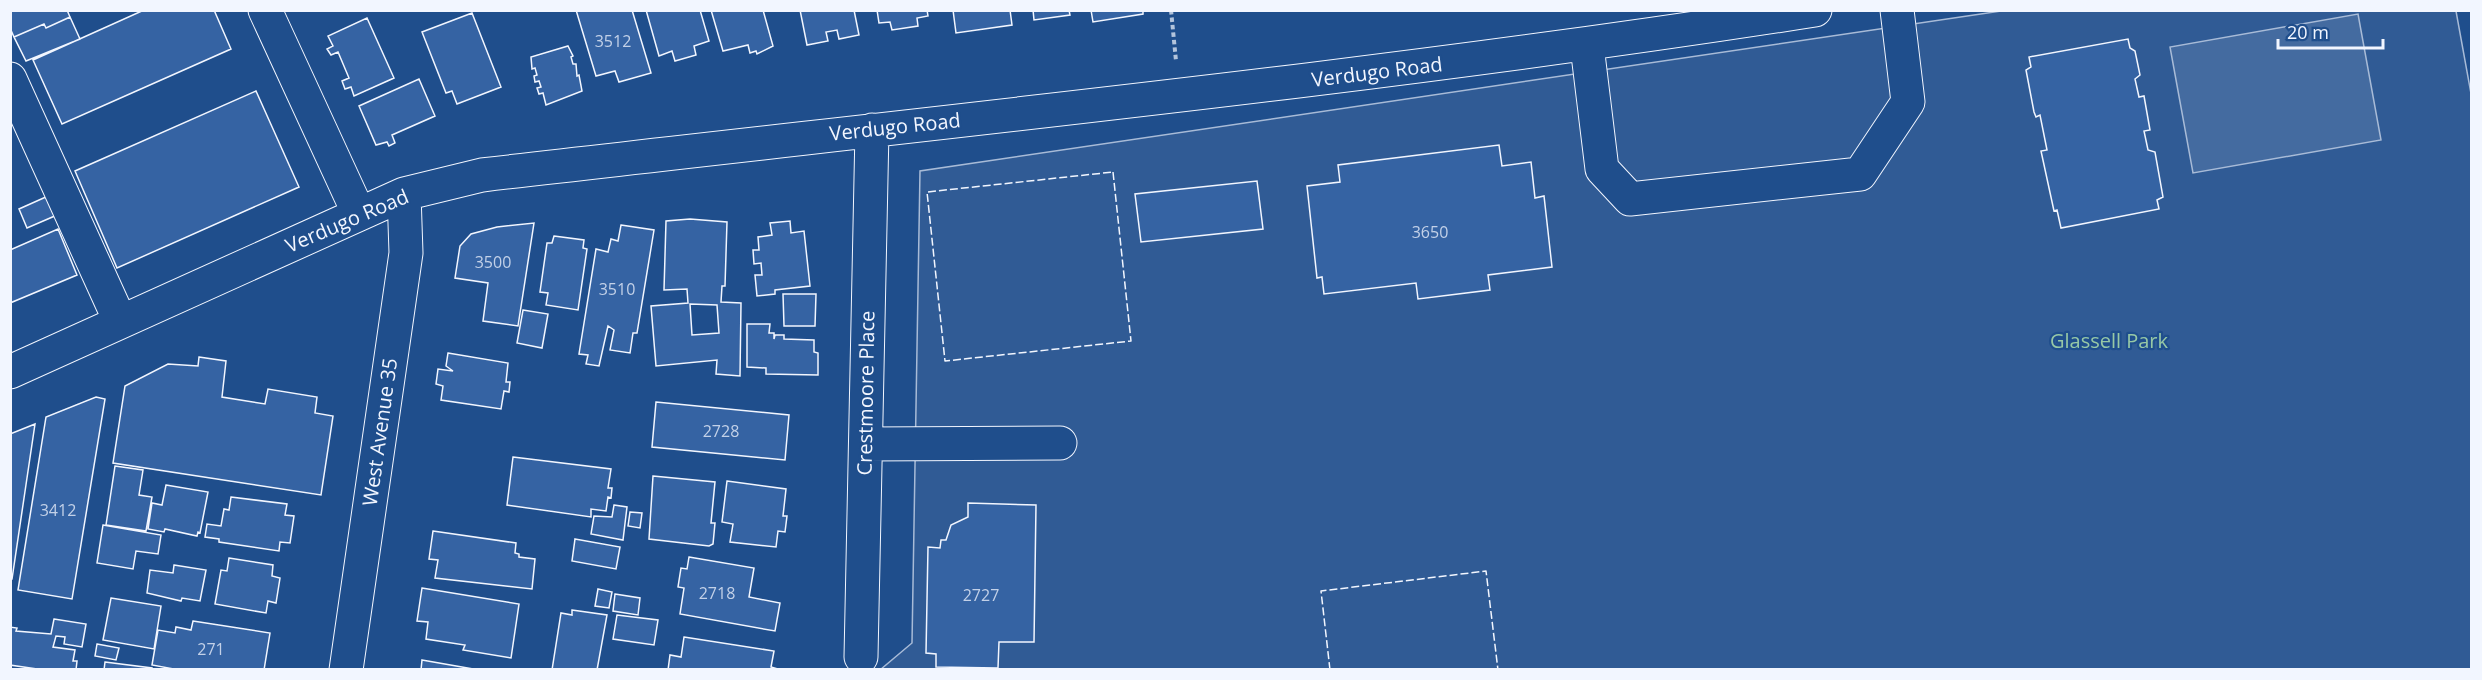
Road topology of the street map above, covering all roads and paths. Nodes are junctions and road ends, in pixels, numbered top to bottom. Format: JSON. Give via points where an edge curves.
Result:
{"nodes":[{"id":1,"x":265,"y":10,"type":"edge"},
{"id":2,"x":1171,"y":10,"type":"edge"},
{"id":3,"x":1815,"y":10,"type":"edge"},
{"id":4,"x":1897,"y":10,"type":"edge"},
{"id":5,"x":1587,"y":46,"type":"junction"},
{"id":6,"x":10,"y":79,"type":"edge"},
{"id":7,"x":1179,"y":96,"type":"junction"},
{"id":8,"x":872,"y":130,"type":"junction"},
{"id":9,"x":404,"y":194,"type":"junction"},
{"id":10,"x":359,"y":214,"type":"junction"},
{"id":11,"x":120,"y":321,"type":"junction"},
{"id":12,"x":10,"y":372,"type":"edge"},
{"id":13,"x":1060,"y":443,"type":"dead end"},
{"id":14,"x":866,"y":444,"type":"junction"},
{"id":15,"x":861,"y":657,"type":"dead end"},
{"id":16,"x":346,"y":669,"type":"edge"}],
"edges":[{"from":1,"to":10,"type":"street"},
{"from":2,"to":7,"type":"path"},
{"from":3,"to":5,"type":"street","name":"Verdugo Road"},
{"from":4,"to":5,"type":"street","via":[[1908,102],[1860,174],[1630,199],[1602,169]]},
{"from":5,"to":7,"type":"street","name":"Verdugo Road"},
{"from":6,"to":11,"type":"street"},
{"from":7,"to":8,"type":"street","name":"Verdugo Road"},
{"from":8,"to":9,"type":"street","name":"Verdugo Road","via":[[483,175]]},
{"from":8,"to":14,"type":"street","name":"Crestmoore Place"},
{"from":9,"to":10,"type":"street","name":"Verdugo Road"},
{"from":9,"to":16,"type":"street","name":"West Avenue 35","via":[[406,253]]},
{"from":10,"to":11,"type":"street","name":"Verdugo Road"},
{"from":11,"to":12,"type":"street","name":"Verdugo Road"},
{"from":13,"to":14,"type":"street"},
{"from":14,"to":15,"type":"street","name":"Crestmoore Place"}]}
